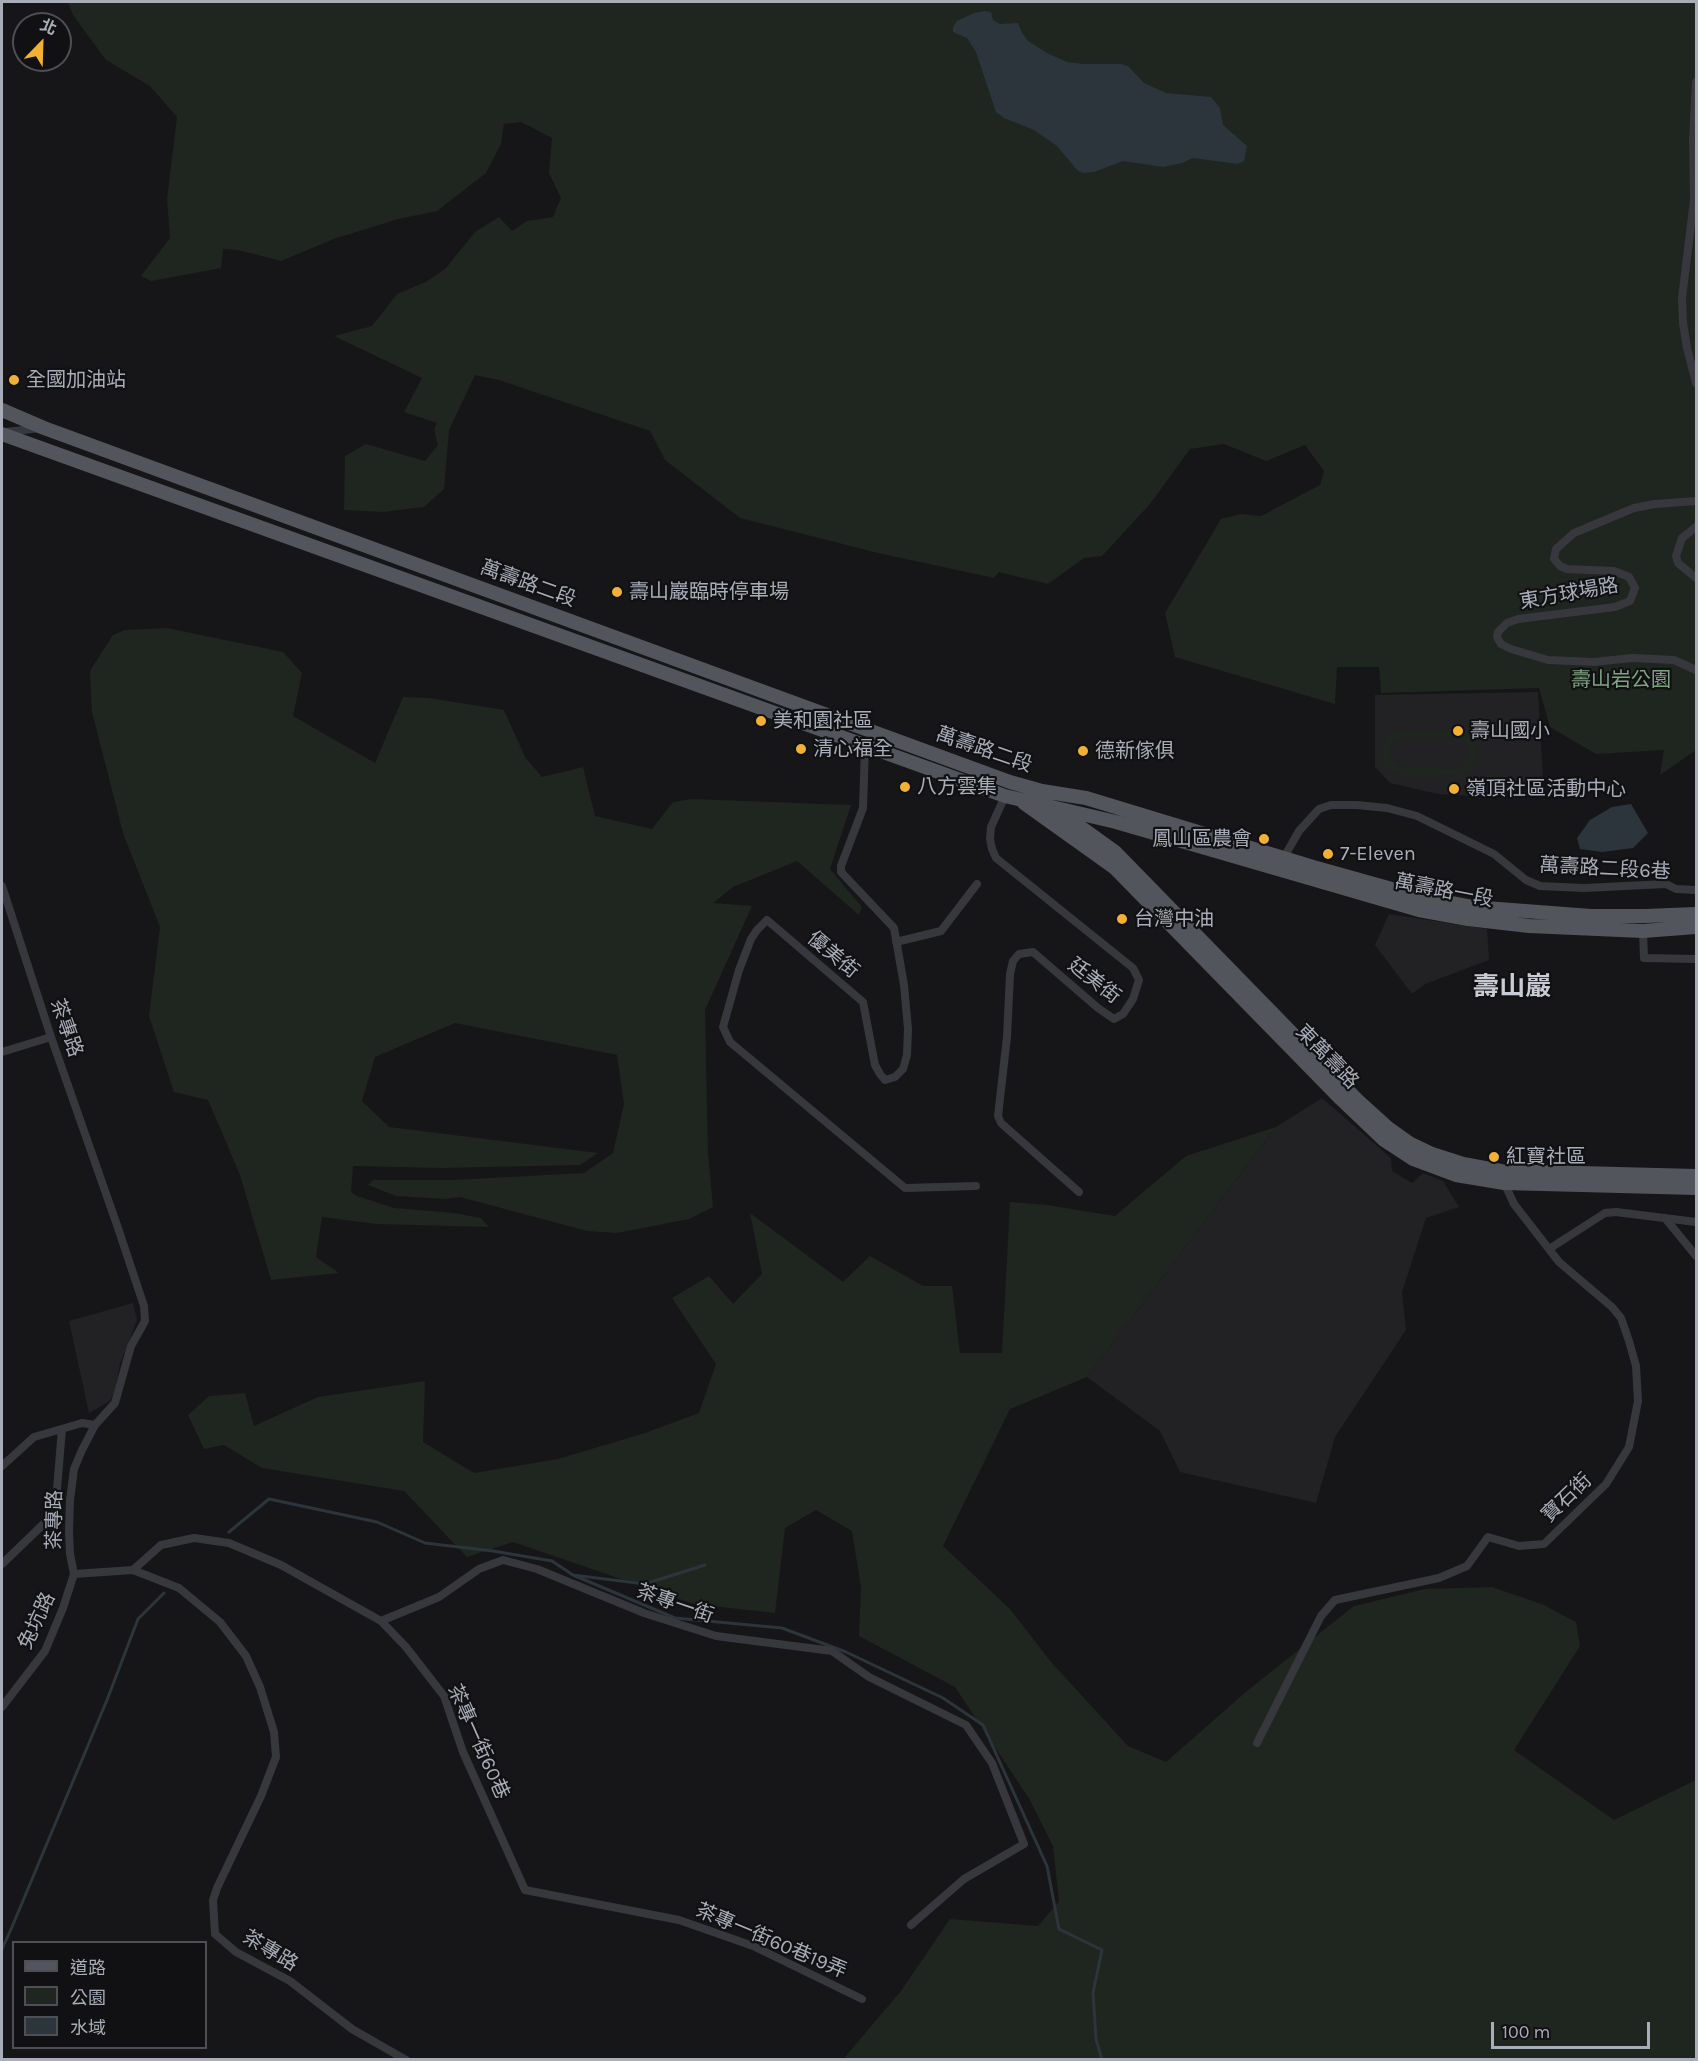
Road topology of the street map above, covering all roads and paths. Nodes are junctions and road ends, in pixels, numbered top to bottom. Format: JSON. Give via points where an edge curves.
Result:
{"nodes":[{"id":1,"x":1696,"y":82,"type":"edge"},
{"id":2,"x":1696,"y":383,"type":"edge"},
{"id":3,"x":2,"y":410,"type":"edge"},
{"id":4,"x":44,"y":428,"type":"junction"},
{"id":5,"x":2,"y":434,"type":"edge"},
{"id":6,"x":1696,"y":501,"type":"edge"},
{"id":7,"x":1696,"y":527,"type":"edge"},
{"id":8,"x":1696,"y":578,"type":"edge"},
{"id":9,"x":1696,"y":670,"type":"edge"},
{"id":10,"x":866,"y":746,"type":"junction"},
{"id":11,"x":1010,"y":782,"type":"junction"},
{"id":12,"x":1042,"y":791,"type":"junction"},
{"id":13,"x":1011,"y":797,"type":"junction"},
{"id":14,"x":1052,"y":806,"type":"junction"},
{"id":15,"x":1116,"y":822,"type":"junction"},
{"id":16,"x":1108,"y":848,"type":"junction"},
{"id":17,"x":1281,"y":865,"type":"junction"},
{"id":18,"x":977,"y":884,"type":"dead end"},
{"id":19,"x":2,"y":886,"type":"edge"},
{"id":20,"x":1696,"y":890,"type":"edge"},
{"id":21,"x":1696,"y":914,"type":"edge"},
{"id":22,"x":1696,"y":927,"type":"edge"},
{"id":23,"x":1643,"y":931,"type":"junction"},
{"id":24,"x":896,"y":942,"type":"junction"},
{"id":25,"x":1696,"y":958,"type":"edge"},
{"id":26,"x":51,"y":1037,"type":"junction"},
{"id":27,"x":2,"y":1052,"type":"edge"},
{"id":28,"x":1696,"y":1176,"type":"edge"},
{"id":29,"x":1503,"y":1177,"type":"junction"},
{"id":30,"x":976,"y":1186,"type":"dead end"},
{"id":31,"x":1696,"y":1188,"type":"edge"},
{"id":32,"x":1079,"y":1192,"type":"dead end"},
{"id":33,"x":1665,"y":1218,"type":"junction"},
{"id":34,"x":1696,"y":1222,"type":"edge"},
{"id":35,"x":1549,"y":1249,"type":"junction"},
{"id":36,"x":1696,"y":1256,"type":"edge"},
{"id":37,"x":95,"y":1425,"type":"junction"},
{"id":38,"x":62,"y":1429,"type":"junction"},
{"id":39,"x":2,"y":1466,"type":"edge"},
{"id":40,"x":2,"y":1564,"type":"edge"},
{"id":41,"x":132,"y":1570,"type":"junction"},
{"id":42,"x":74,"y":1574,"type":"junction"},
{"id":43,"x":381,"y":1621,"type":"junction"},
{"id":44,"x":2,"y":1707,"type":"edge"},
{"id":45,"x":1257,"y":1743,"type":"dead end"},
{"id":46,"x":525,"y":1890,"type":"joint"},
{"id":47,"x":911,"y":1925,"type":"dead end"},
{"id":48,"x":862,"y":1999,"type":"dead end"},
{"id":49,"x":406,"y":2060,"type":"edge"}],
"edges":[{"from":1,"to":2,"type":"street","via":[[1694,200],[1682,298]]},
{"from":3,"to":4,"type":"main road","name":"萬壽路二段"},
{"from":4,"to":5,"type":"street"},
{"from":4,"to":11,"type":"main road","name":"萬壽路二段"},
{"from":5,"to":10,"type":"main road","name":"萬壽路二段"},
{"from":6,"to":9,"type":"street","name":"東方球場路","via":[[1634,508],[1574,533],[1556,549],[1554,560],[1560,566],[1614,571],[1629,577],[1635,588],[1630,602],[1518,618],[1502,628],[1497,637],[1511,649],[1548,660],[1674,660]]},
{"from":7,"to":8,"type":"street","via":[[1682,538],[1676,556],[1678,563]]},
{"from":10,"to":13,"type":"main road","name":"萬壽路二段"},
{"from":10,"to":24,"type":"street","name":"優美街","via":[[863,808],[841,866],[842,872],[894,928]]},
{"from":11,"to":12,"type":"main road","name":"萬壽路二段"},
{"from":11,"to":13,"type":"main road"},
{"from":12,"to":14,"type":"main road","name":"東萬壽路"},
{"from":12,"to":17,"type":"main road","name":"萬壽路一段","via":[[1086,798]]},
{"from":13,"to":14,"type":"main road","name":"萬壽路一段"},
{"from":13,"to":29,"type":"main road","name":"東萬壽路","via":[[1115,868],[1384,1140],[1413,1159],[1456,1175]]},
{"from":13,"to":32,"type":"street","name":"廷美街","via":[[991,827],[996,858],[1133,968],[1139,980],[1133,999],[1123,1014],[1114,1019],[1033,952],[1019,954],[1013,961],[998,1105],[1000,1121]]},
{"from":14,"to":15,"type":"main road","name":"萬壽路一段"},
{"from":14,"to":16,"type":"main road","name":"東萬壽路"},
{"from":15,"to":16,"type":"main road","via":[[1111,826]]},
{"from":15,"to":17,"type":"main road","name":"萬壽路一段"},
{"from":16,"to":29,"type":"main road","name":"東萬壽路","via":[[1388,1128],[1432,1154]]},
{"from":17,"to":20,"type":"street","name":"萬壽路二段6巷","via":[[1299,831],[1318,809],[1357,805],[1417,816],[1494,854],[1526,880],[1540,886],[1666,884]]},
{"from":17,"to":21,"type":"main road","name":"萬壽路一段","via":[[1473,907],[1591,915]]},
{"from":17,"to":23,"type":"main road","name":"萬壽路一段","via":[[1419,910],[1468,919]]},
{"from":18,"to":24,"type":"street","via":[[941,931]]},
{"from":19,"to":26,"type":"street","name":"茶專路"},
{"from":22,"to":23,"type":"main road","name":"萬壽路一段"},
{"from":23,"to":25,"type":"street","via":[[1644,958]]},
{"from":24,"to":30,"type":"street","name":"優美街","via":[[908,1029],[907,1056],[895,1077],[885,1080],[875,1065],[863,1002],[767,920],[751,939],[723,1027],[730,1042],[905,1188]]},
{"from":26,"to":27,"type":"street"},
{"from":26,"to":37,"type":"street","name":"茶專路","via":[[144,1306],[145,1321],[131,1346],[115,1403]]},
{"from":28,"to":29,"type":"main road","name":"東萬壽路"},
{"from":29,"to":31,"type":"main road","name":"東萬壽路"},
{"from":29,"to":35,"type":"street","name":"寶石街","via":[[1514,1204]]},
{"from":33,"to":34,"type":"street"},
{"from":33,"to":35,"type":"street","via":[[1605,1213]]},
{"from":33,"to":36,"type":"street"},
{"from":35,"to":45,"type":"street","name":"寶石街","via":[[1612,1307],[1626,1329],[1636,1366],[1638,1401],[1629,1447],[1606,1484],[1544,1544],[1519,1546],[1488,1537],[1467,1566],[1439,1578],[1335,1600],[1320,1616]]},
{"from":37,"to":38,"type":"street","via":[[82,1423]]},
{"from":37,"to":42,"type":"street","name":"茶專路","via":[[74,1469],[71,1490],[69,1531]]},
{"from":38,"to":39,"type":"street","via":[[34,1437]]},
{"from":38,"to":40,"type":"street","via":[[55,1513]]},
{"from":41,"to":42,"type":"street","name":"茶專路"},
{"from":41,"to":43,"type":"street","via":[[161,1545],[194,1538],[229,1543],[281,1565]]},
{"from":41,"to":49,"type":"street","name":"茶專路","via":[[179,1587],[220,1622],[246,1656],[274,1732],[276,1757],[213,1900],[215,1934],[237,1953],[290,1981],[352,2029]]},
{"from":42,"to":44,"type":"street","name":"兔坑路","via":[[45,1651]]},
{"from":43,"to":46,"type":"street","name":"茶專一街60巷","via":[[444,1696],[464,1752]]},
{"from":43,"to":47,"type":"street","name":"茶專一街","via":[[439,1597],[479,1569],[503,1560],[716,1636],[832,1651],[869,1677],[966,1725],[992,1763],[1024,1844],[964,1879]]},
{"from":46,"to":48,"type":"street","name":"茶專一街60巷19弄","via":[[679,1920],[753,1947]]}]}
